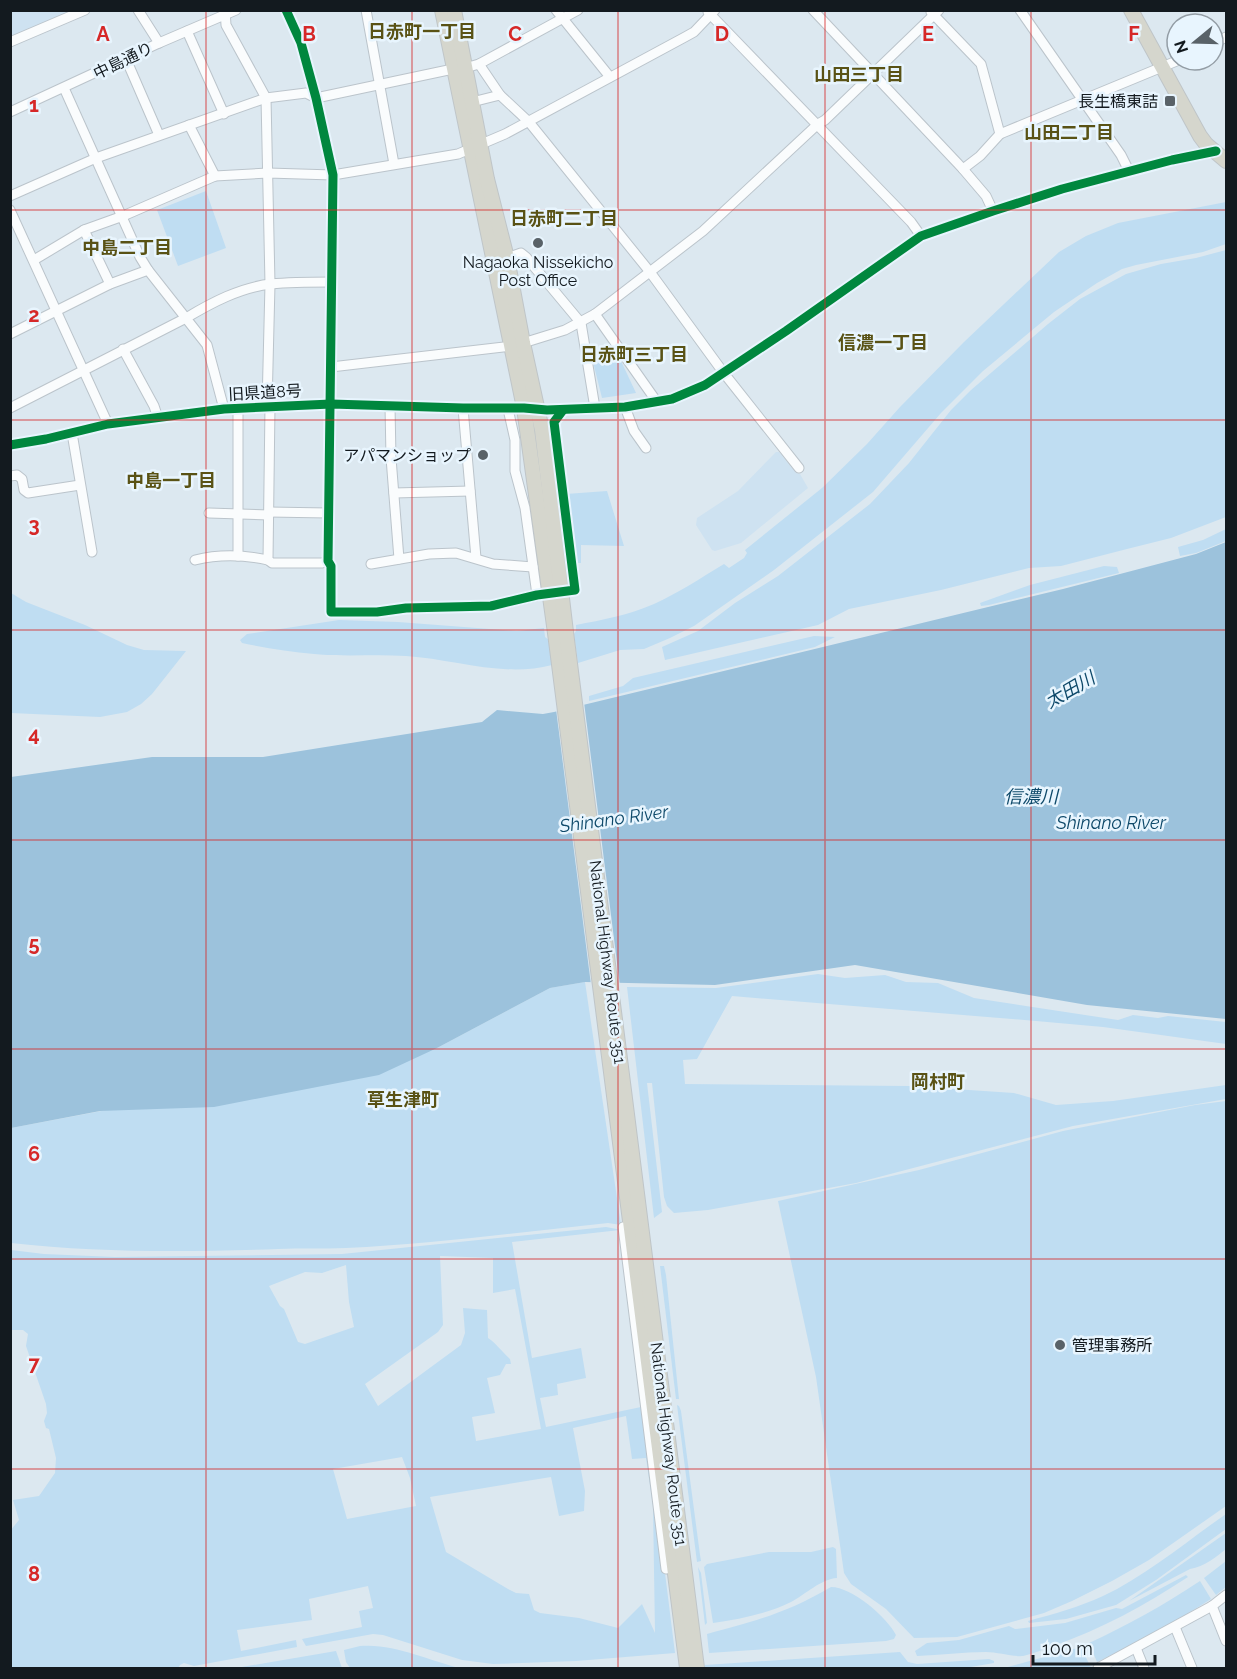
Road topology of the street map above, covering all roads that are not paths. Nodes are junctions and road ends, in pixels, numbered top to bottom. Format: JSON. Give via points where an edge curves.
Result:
{"nodes":[{"id":1,"x":85,"y":10,"type":"edge"},
{"id":2,"x":138,"y":10,"type":"edge"},
{"id":3,"x":236,"y":10,"type":"edge"},
{"id":4,"x":286,"y":10,"type":"edge"},
{"id":5,"x":366,"y":10,"type":"edge"},
{"id":6,"x":442,"y":10,"type":"edge"},
{"id":7,"x":454,"y":10,"type":"edge"},
{"id":8,"x":556,"y":10,"type":"edge"},
{"id":9,"x":578,"y":10,"type":"edge"},
{"id":10,"x":813,"y":10,"type":"edge"},
{"id":11,"x":1020,"y":10,"type":"edge"},
{"id":12,"x":1131,"y":10,"type":"edge"},
{"id":13,"x":711,"y":12,"type":"edge"},
{"id":14,"x":934,"y":12,"type":"edge"},
{"id":15,"x":225,"y":13,"type":"edge"},
{"id":16,"x":563,"y":19,"type":"junction"},
{"id":17,"x":187,"y":31,"type":"junction"},
{"id":18,"x":10,"y":42,"type":"edge"},
{"id":19,"x":159,"y":43,"type":"junction"},
{"id":20,"x":126,"y":59,"type":"junction"},
{"id":21,"x":466,"y":67,"type":"junction"},
{"id":22,"x":1163,"y":68,"type":"junction"},
{"id":23,"x":874,"y":74,"type":"junction"},
{"id":24,"x":610,"y":78,"type":"junction"},
{"id":25,"x":378,"y":85,"type":"junction"},
{"id":26,"x":64,"y":88,"type":"junction"},
{"id":27,"x":500,"y":95,"type":"junction"},
{"id":28,"x":266,"y":98,"type":"junction"},
{"id":29,"x":316,"y":98,"type":"junction"},
{"id":30,"x":1083,"y":101,"type":"junction"},
{"id":31,"x":472,"y":102,"type":"junction"},
{"id":32,"x":10,"y":112,"type":"edge"},
{"id":33,"x":224,"y":114,"type":"junction"},
{"id":34,"x":529,"y":122,"type":"junction"},
{"id":35,"x":818,"y":124,"type":"junction"},
{"id":36,"x":189,"y":125,"type":"junction"},
{"id":37,"x":1000,"y":134,"type":"junction"},
{"id":38,"x":159,"y":135,"type":"junction"},
{"id":39,"x":476,"y":147,"type":"junction"},
{"id":40,"x":1216,"y":151,"type":"junction"},
{"id":41,"x":96,"y":158,"type":"junction"},
{"id":42,"x":1227,"y":161,"type":"edge"},
{"id":43,"x":394,"y":164,"type":"junction"},
{"id":44,"x":963,"y":169,"type":"junction"},
{"id":45,"x":1129,"y":171,"type":"junction"},
{"id":46,"x":268,"y":173,"type":"junction"},
{"id":47,"x":333,"y":175,"type":"junction"},
{"id":48,"x":215,"y":176,"type":"junction"},
{"id":49,"x":10,"y":196,"type":"edge"},
{"id":50,"x":11,"y":211,"type":"edge"},
{"id":51,"x":993,"y":211,"type":"junction"},
{"id":52,"x":123,"y":216,"type":"junction"},
{"id":53,"x":84,"y":230,"type":"junction"},
{"id":54,"x":921,"y":236,"type":"junction"},
{"id":55,"x":507,"y":258,"type":"junction"},
{"id":56,"x":34,"y":260,"type":"junction"},
{"id":57,"x":148,"y":270,"type":"junction"},
{"id":58,"x":650,"y":272,"type":"junction"},
{"id":59,"x":332,"y":282,"type":"junction"},
{"id":60,"x":110,"y":284,"type":"junction"},
{"id":61,"x":270,"y":284,"type":"junction"},
{"id":62,"x":58,"y":311,"type":"junction"},
{"id":63,"x":595,"y":314,"type":"junction"},
{"id":64,"x":186,"y":318,"type":"junction"},
{"id":65,"x":581,"y":323,"type":"junction"},
{"id":66,"x":10,"y":334,"type":"edge"},
{"id":67,"x":517,"y":345,"type":"junction"},
{"id":68,"x":123,"y":349,"type":"junction"},
{"id":69,"x":331,"y":368,"type":"junction"},
{"id":70,"x":84,"y":370,"type":"junction"},
{"id":71,"x":723,"y":372,"type":"junction"},
{"id":72,"x":657,"y":402,"type":"junction"},
{"id":73,"x":331,"y":404,"type":"junction"},
{"id":74,"x":269,"y":406,"type":"junction"},
{"id":75,"x":390,"y":406,"type":"junction"},
{"id":76,"x":626,"y":407,"type":"junction"},
{"id":77,"x":10,"y":408,"type":"edge"},
{"id":78,"x":463,"y":408,"type":"junction"},
{"id":79,"x":524,"y":408,"type":"junction"},
{"id":80,"x":595,"y":408,"type":"junction"},
{"id":81,"x":224,"y":409,"type":"junction"},
{"id":82,"x":238,"y":409,"type":"junction"},
{"id":83,"x":508,"y":409,"type":"junction"},
{"id":84,"x":539,"y":409,"type":"junction"},
{"id":85,"x":563,"y":410,"type":"junction"},
{"id":86,"x":158,"y":418,"type":"junction"},
{"id":87,"x":108,"y":424,"type":"junction"},
{"id":88,"x":72,"y":433,"type":"junction"},
{"id":89,"x":10,"y":445,"type":"edge"},
{"id":90,"x":646,"y":448,"type":"dead end"},
{"id":91,"x":799,"y":468,"type":"dead end"},
{"id":92,"x":10,"y":476,"type":"edge"},
{"id":93,"x":80,"y":485,"type":"junction"},
{"id":94,"x":470,"y":491,"type":"junction"},
{"id":95,"x":394,"y":493,"type":"junction"},
{"id":96,"x":209,"y":513,"type":"dead end"},
{"id":97,"x":328,"y":513,"type":"junction"},
{"id":98,"x":238,"y":514,"type":"junction"},
{"id":99,"x":269,"y":514,"type":"junction"},
{"id":100,"x":92,"y":552,"type":"dead end"},
{"id":101,"x":238,"y":556,"type":"junction"},
{"id":102,"x":476,"y":558,"type":"junction"},
{"id":103,"x":399,"y":559,"type":"junction"},
{"id":104,"x":195,"y":560,"type":"dead end"},
{"id":105,"x":268,"y":560,"type":"junction"},
{"id":106,"x":328,"y":561,"type":"junction"},
{"id":107,"x":371,"y":564,"type":"dead end"},
{"id":108,"x":533,"y":567,"type":"junction"},
{"id":109,"x":570,"y":590,"type":"dead end"},
{"id":110,"x":560,"y":633,"type":"junction"},
{"id":111,"x":622,"y":1227,"type":"dead end"},
{"id":112,"x":666,"y":1569,"type":"dead end"},
{"id":113,"x":1227,"y":1594,"type":"edge"},
{"id":114,"x":1212,"y":1606,"type":"junction"},
{"id":115,"x":1174,"y":1627,"type":"junction"},
{"id":116,"x":1227,"y":1641,"type":"edge"},
{"id":117,"x":1136,"y":1648,"type":"junction"},
{"id":118,"x":687,"y":1668,"type":"edge"},
{"id":119,"x":697,"y":1668,"type":"edge"},
{"id":120,"x":1098,"y":1668,"type":"edge"},
{"id":121,"x":1144,"y":1668,"type":"edge"},
{"id":122,"x":1192,"y":1668,"type":"edge"}],
"edges":[{"from":1,"to":18,"type":"street"},
{"from":2,"to":19,"type":"street"},
{"from":3,"to":15,"type":"street","name":"中島通り"},
{"from":4,"to":29,"type":"street","via":[[301,43]]},
{"from":5,"to":25,"type":"street"},
{"from":6,"to":21,"type":"highway","name":"National Highway Route 351"},
{"from":7,"to":21,"type":"highway","name":"National Highway Route 351"},
{"from":8,"to":16,"type":"street"},
{"from":9,"to":16,"type":"street"},
{"from":10,"to":23,"type":"street"},
{"from":11,"to":30,"type":"street"},
{"from":12,"to":22,"type":"highway"},
{"from":13,"to":24,"type":"street","via":[[694,32]]},
{"from":13,"to":35,"type":"street"},
{"from":14,"to":23,"type":"street"},
{"from":14,"to":37,"type":"street","via":[[981,64]]},
{"from":15,"to":17,"type":"street","name":"中島通り"},
{"from":15,"to":28,"type":"street","via":[[226,25]]},
{"from":16,"to":21,"type":"street"},
{"from":16,"to":24,"type":"street"},
{"from":17,"to":19,"type":"street","name":"中島通り"},
{"from":17,"to":33,"type":"street"},
{"from":19,"to":20,"type":"street","name":"中島通り"},
{"from":20,"to":26,"type":"street","name":"中島通り"},
{"from":20,"to":38,"type":"street"},
{"from":21,"to":25,"type":"street"},
{"from":21,"to":27,"type":"street"},
{"from":21,"to":31,"type":"highway","name":"National Highway Route 351"},
{"from":21,"to":39,"type":"highway","name":"National Highway Route 351"},
{"from":22,"to":30,"type":"street"},
{"from":22,"to":40,"type":"highway","via":[[1200,136]]},
{"from":23,"to":35,"type":"street"},
{"from":23,"to":44,"type":"street"},
{"from":24,"to":34,"type":"street"},
{"from":25,"to":29,"type":"street"},
{"from":25,"to":43,"type":"street"},
{"from":26,"to":32,"type":"street","name":"中島通り"},
{"from":26,"to":41,"type":"street"},
{"from":27,"to":31,"type":"street"},
{"from":27,"to":34,"type":"street"},
{"from":28,"to":29,"type":"street","via":[[306,93]]},
{"from":28,"to":33,"type":"street"},
{"from":28,"to":46,"type":"street"},
{"from":29,"to":47,"type":"street"},
{"from":30,"to":37,"type":"street"},
{"from":30,"to":45,"type":"street"},
{"from":31,"to":39,"type":"highway","name":"National Highway Route 351"},
{"from":33,"to":36,"type":"street"},
{"from":34,"to":39,"type":"street"},
{"from":34,"to":58,"type":"street"},
{"from":35,"to":54,"type":"street"},
{"from":35,"to":58,"type":"street","via":[[704,231]]},
{"from":36,"to":38,"type":"street"},
{"from":36,"to":48,"type":"street"},
{"from":37,"to":44,"type":"street"},
{"from":38,"to":41,"type":"street"},
{"from":39,"to":43,"type":"street","via":[[459,154]]},
{"from":39,"to":55,"type":"highway","name":"National Highway Route 351"},
{"from":39,"to":67,"type":"highway","name":"National Highway Route 351"},
{"from":40,"to":42,"type":"highway"},
{"from":40,"to":45,"type":"street","name":"旧県道8号"},
{"from":41,"to":49,"type":"street"},
{"from":41,"to":52,"type":"street"},
{"from":43,"to":47,"type":"street"},
{"from":44,"to":51,"type":"street","via":[[986,196]]},
{"from":45,"to":51,"type":"street","name":"旧県道8号"},
{"from":46,"to":47,"type":"street"},
{"from":46,"to":48,"type":"street"},
{"from":46,"to":61,"type":"street"},
{"from":47,"to":59,"type":"street"},
{"from":48,"to":52,"type":"street"},
{"from":50,"to":56,"type":"street"},
{"from":51,"to":54,"type":"street","name":"旧県道8号"},
{"from":52,"to":53,"type":"street"},
{"from":52,"to":57,"type":"street"},
{"from":53,"to":56,"type":"street"},
{"from":53,"to":60,"type":"street"},
{"from":54,"to":71,"type":"street","name":"旧県道8号"},
{"from":55,"to":65,"type":"street","via":[[521,253],[526,257]]},
{"from":55,"to":67,"type":"highway","name":"National Highway Route 351"},
{"from":56,"to":62,"type":"street"},
{"from":57,"to":60,"type":"street"},
{"from":57,"to":64,"type":"street"},
{"from":58,"to":63,"type":"street"},
{"from":58,"to":71,"type":"street"},
{"from":59,"to":61,"type":"street"},
{"from":59,"to":69,"type":"street"},
{"from":60,"to":62,"type":"street"},
{"from":61,"to":64,"type":"street","via":[[211,303]]},
{"from":61,"to":74,"type":"street"},
{"from":62,"to":66,"type":"street"},
{"from":62,"to":70,"type":"street"},
{"from":63,"to":65,"type":"street"},
{"from":63,"to":72,"type":"street"},
{"from":64,"to":68,"type":"street"},
{"from":64,"to":81,"type":"street","via":[[207,345]]},
{"from":65,"to":67,"type":"street"},
{"from":65,"to":80,"type":"street"},
{"from":67,"to":69,"type":"street"},
{"from":67,"to":79,"type":"highway","name":"National Highway Route 351"},
{"from":67,"to":84,"type":"highway","name":"National Highway Route 351"},
{"from":68,"to":70,"type":"street"},
{"from":68,"to":86,"type":"street"},
{"from":69,"to":73,"type":"street"},
{"from":70,"to":77,"type":"street"},
{"from":70,"to":87,"type":"street"},
{"from":71,"to":72,"type":"street","name":"旧県道8号","via":[[698,389]]},
{"from":71,"to":91,"type":"street"},
{"from":72,"to":76,"type":"street","name":"旧県道8号"},
{"from":73,"to":74,"type":"street","name":"旧県道8号"},
{"from":73,"to":75,"type":"street","name":"旧県道8号"},
{"from":73,"to":97,"type":"street"},
{"from":74,"to":82,"type":"street","name":"旧県道8号"},
{"from":74,"to":99,"type":"street"},
{"from":75,"to":78,"type":"street","name":"旧県道8号"},
{"from":75,"to":95,"type":"street"},
{"from":76,"to":80,"type":"street","name":"旧県道8号"},
{"from":76,"to":90,"type":"street","via":[[634,431]]},
{"from":78,"to":83,"type":"street","name":"旧県道8号"},
{"from":78,"to":94,"type":"street"},
{"from":79,"to":83,"type":"street","name":"旧県道8号"},
{"from":79,"to":84,"type":"street","name":"旧県道8号"},
{"from":79,"to":110,"type":"highway","name":"National Highway Route 351"},
{"from":80,"to":85,"type":"street","name":"旧県道8号"},
{"from":81,"to":82,"type":"street","name":"旧県道8号"},
{"from":81,"to":86,"type":"street","name":"旧県道8号"},
{"from":82,"to":98,"type":"street"},
{"from":83,"to":108,"type":"street"},
{"from":84,"to":85,"type":"street","name":"旧県道8号"},
{"from":84,"to":110,"type":"highway","name":"National Highway Route 351"},
{"from":85,"to":109,"type":"street","via":[[554,422],[575,590]]},
{"from":86,"to":87,"type":"street","name":"旧県道8号"},
{"from":87,"to":88,"type":"street","name":"旧県道8号"},
{"from":88,"to":89,"type":"street","name":"旧県道8号"},
{"from":88,"to":93,"type":"street"},
{"from":92,"to":93,"type":"street","via":[[22,479],[28,493]]},
{"from":93,"to":100,"type":"street"},
{"from":94,"to":95,"type":"street"},
{"from":94,"to":102,"type":"street"},
{"from":95,"to":103,"type":"street"},
{"from":96,"to":98,"type":"street"},
{"from":97,"to":99,"type":"street"},
{"from":97,"to":106,"type":"street"},
{"from":98,"to":99,"type":"street"},
{"from":98,"to":101,"type":"street"},
{"from":99,"to":105,"type":"street"},
{"from":101,"to":104,"type":"street"},
{"from":101,"to":105,"type":"street"},
{"from":102,"to":103,"type":"street","via":[[456,553]]},
{"from":102,"to":108,"type":"street","via":[[493,564]]},
{"from":103,"to":107,"type":"street"},
{"from":105,"to":106,"type":"street"},
{"from":106,"to":108,"type":"street","via":[[331,612],[491,606],[539,595]]},
{"from":110,"to":118,"type":"highway","name":"National Highway Route 351"},
{"from":110,"to":119,"type":"highway","name":"National Highway Route 351"},
{"from":111,"to":112,"type":"street"},
{"from":113,"to":114,"type":"street"},
{"from":114,"to":115,"type":"street"},
{"from":114,"to":116,"type":"street"},
{"from":115,"to":117,"type":"street"},
{"from":115,"to":122,"type":"street"},
{"from":117,"to":120,"type":"street"},
{"from":117,"to":121,"type":"street"}]}
